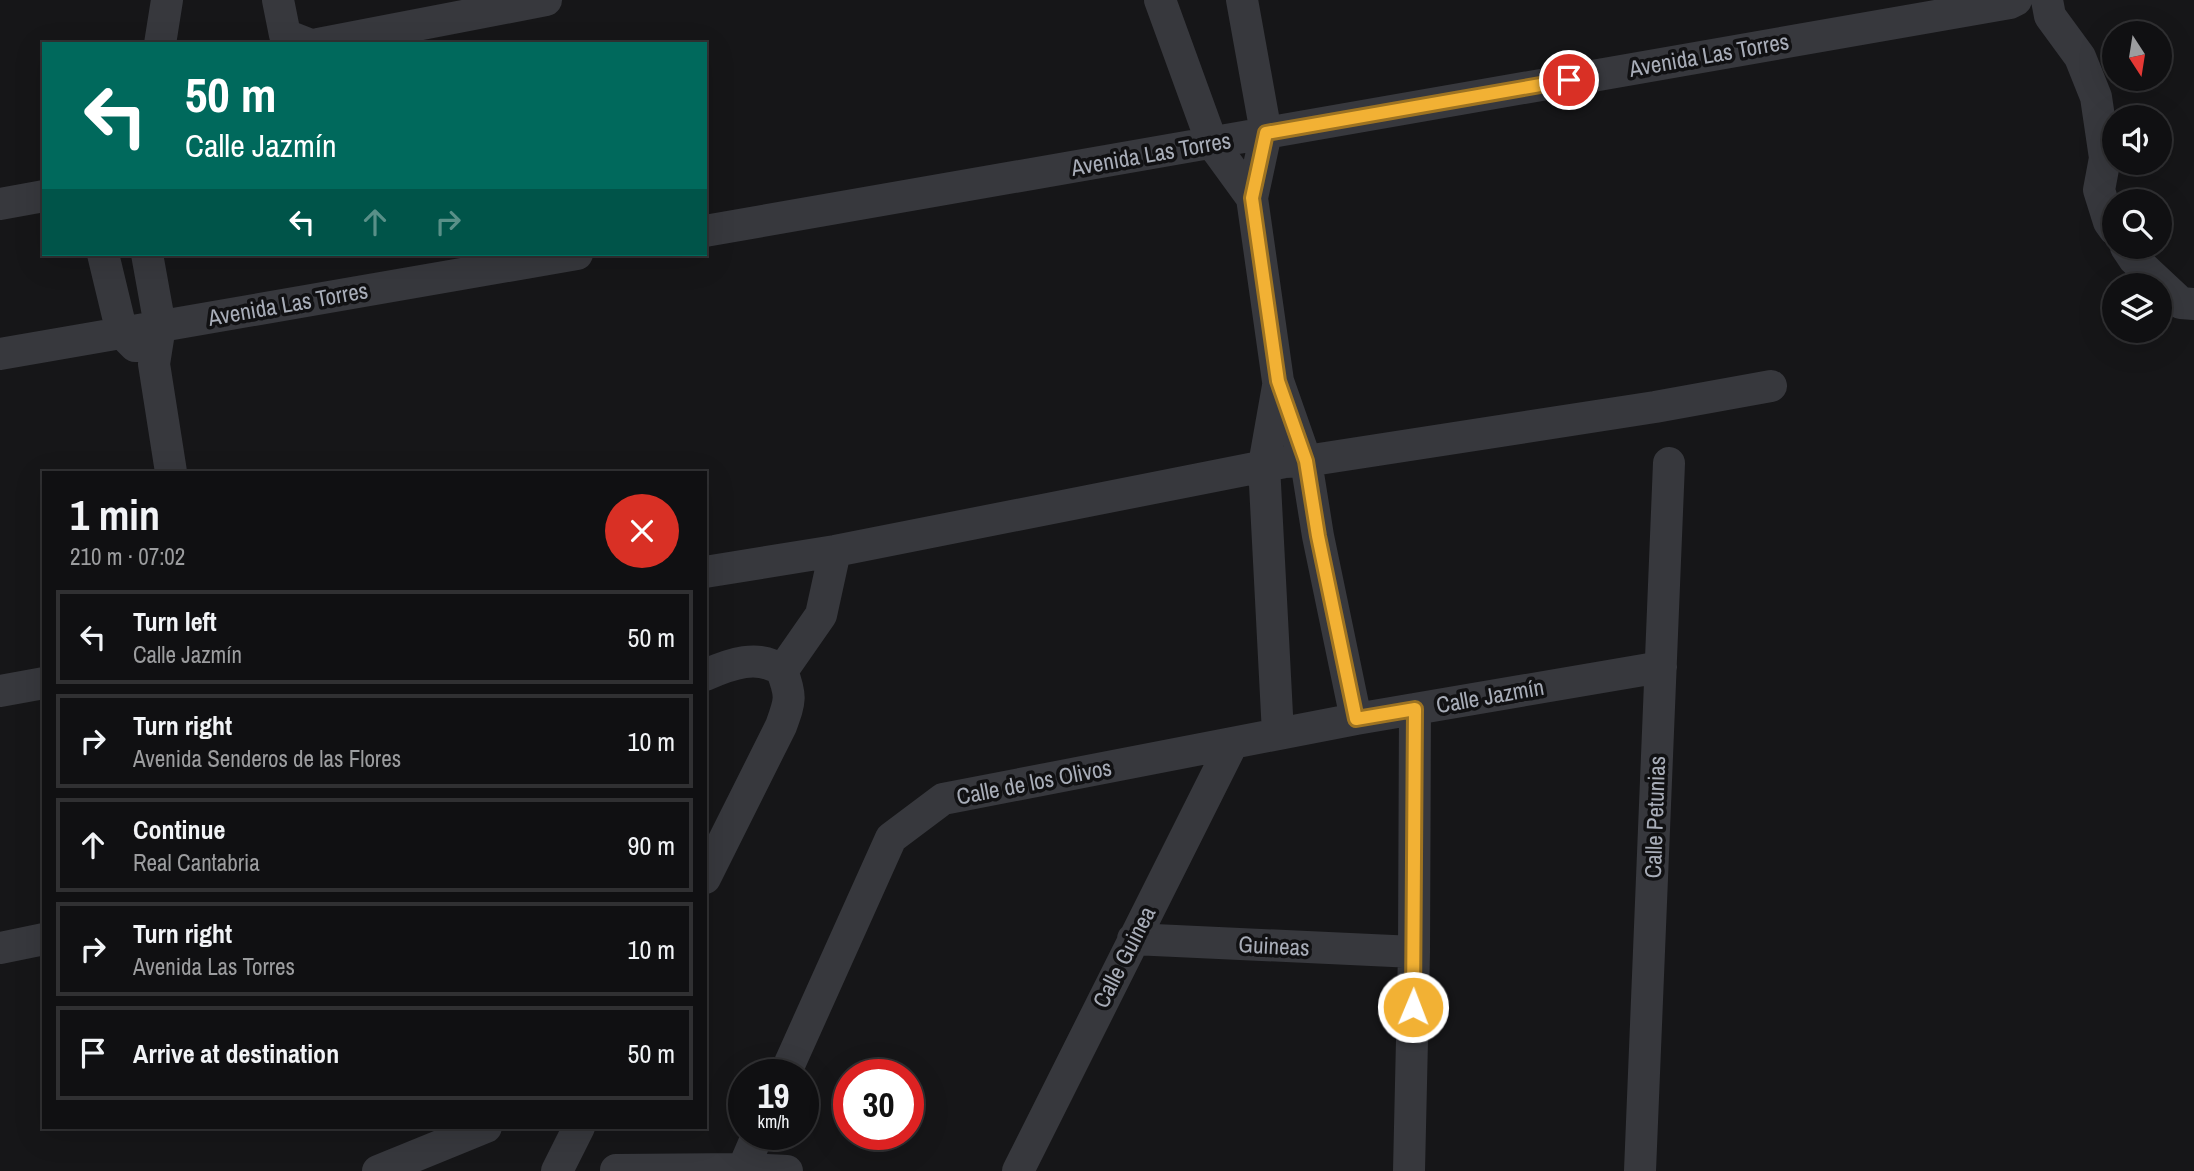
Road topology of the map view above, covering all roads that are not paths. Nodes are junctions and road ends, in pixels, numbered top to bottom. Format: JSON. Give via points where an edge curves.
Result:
{"nodes":[{"id":1,"x":167,"y":0,"type":"edge"},
{"id":2,"x":278,"y":0,"type":"edge"},
{"id":3,"x":546,"y":0,"type":"edge"},
{"id":4,"x":1160,"y":0,"type":"edge"},
{"id":5,"x":1242,"y":0,"type":"edge"},
{"id":6,"x":2047,"y":0,"type":"edge"},
{"id":7,"x":2013,"y":2,"type":"edge"},
{"id":8,"x":297,"y":39,"type":"edge"},
{"id":9,"x":160,"y":42,"type":"edge"},
{"id":10,"x":328,"y":42,"type":"edge"},
{"id":11,"x":1266,"y":133,"type":"junction"},
{"id":12,"x":1212,"y":144,"type":"junction"},
{"id":13,"x":42,"y":196,"type":"edge"},
{"id":14,"x":1252,"y":198,"type":"junction"},
{"id":15,"x":2102,"y":200,"type":"edge"},
{"id":16,"x":0,"y":204,"type":"edge"},
{"id":17,"x":707,"y":231,"type":"edge"},
{"id":18,"x":103,"y":256,"type":"edge"},
{"id":19,"x":147,"y":256,"type":"edge"},
{"id":20,"x":564,"y":256,"type":"edge"},
{"id":21,"x":2134,"y":259,"type":"edge"},
{"id":22,"x":2194,"y":303,"type":"edge"},
{"id":23,"x":160,"y":326,"type":"junction"},
{"id":24,"x":122,"y":333,"type":"junction"},
{"id":25,"x":0,"y":354,"type":"edge"},
{"id":26,"x":154,"y":364,"type":"junction"},
{"id":27,"x":1278,"y":381,"type":"junction"},
{"id":28,"x":1770,"y":386,"type":"dead end"},
{"id":29,"x":1306,"y":461,"type":"junction"},
{"id":30,"x":1670,"y":463,"type":"dead end"},
{"id":31,"x":1264,"y":466,"type":"junction"},
{"id":32,"x":172,"y":471,"type":"edge"},
{"id":33,"x":835,"y":551,"type":"junction"},
{"id":34,"x":707,"y":572,"type":"edge"},
{"id":35,"x":1661,"y":667,"type":"junction"},
{"id":36,"x":782,"y":671,"type":"junction"},
{"id":37,"x":707,"y":674,"type":"edge"},
{"id":38,"x":42,"y":683,"type":"edge"},
{"id":39,"x":0,"y":691,"type":"edge"},
{"id":40,"x":1415,"y":709,"type":"junction"},
{"id":41,"x":1356,"y":719,"type":"junction"},
{"id":42,"x":1278,"y":734,"type":"junction"},
{"id":43,"x":1232,"y":744,"type":"junction"},
{"id":44,"x":707,"y":874,"type":"edge"},
{"id":45,"x":42,"y":939,"type":"edge"},
{"id":46,"x":1133,"y":939,"type":"junction"},
{"id":47,"x":0,"y":948,"type":"edge"},
{"id":48,"x":1414,"y":952,"type":"junction"},
{"id":49,"x":792,"y":1059,"type":"edge"},
{"id":50,"x":481,"y":1129,"type":"edge"},
{"id":51,"x":578,"y":1129,"type":"edge"},
{"id":52,"x":751,"y":1150,"type":"edge"},
{"id":53,"x":743,"y":1168,"type":"junction"},
{"id":54,"x":616,"y":1170,"type":"edge"},
{"id":55,"x":378,"y":1171,"type":"edge"},
{"id":56,"x":557,"y":1171,"type":"edge"},
{"id":57,"x":788,"y":1171,"type":"edge"},
{"id":58,"x":1018,"y":1171,"type":"edge"},
{"id":59,"x":1409,"y":1171,"type":"edge"},
{"id":60,"x":1640,"y":1171,"type":"edge"}],
"edges":[{"from":1,"to":9,"type":"street"},
{"from":2,"to":8,"type":"street"},
{"from":3,"to":10,"type":"street"},
{"from":4,"to":12,"type":"street"},
{"from":5,"to":11,"type":"street"},
{"from":6,"to":15,"type":"street","via":[[2050,16],[2080,57],[2096,97],[2105,158],[2099,190]]},
{"from":7,"to":11,"type":"street","name":"Avenida Las Torres"},
{"from":11,"to":12,"type":"street","name":"Avenida Las Torres"},
{"from":11,"to":14,"type":"street"},
{"from":12,"to":14,"type":"street"},
{"from":12,"to":17,"type":"street","name":"Avenida Las Torres"},
{"from":13,"to":16,"type":"street"},
{"from":14,"to":27,"type":"street"},
{"from":18,"to":24,"type":"street"},
{"from":19,"to":23,"type":"street"},
{"from":20,"to":23,"type":"street","name":"Avenida Las Torres"},
{"from":21,"to":22,"type":"street","via":[[2181,303]]},
{"from":23,"to":24,"type":"street","name":"Avenida Las Torres"},
{"from":23,"to":26,"type":"street"},
{"from":24,"to":25,"type":"street","name":"Avenida Las Torres"},
{"from":24,"to":26,"type":"street"},
{"from":26,"to":32,"type":"street"},
{"from":27,"to":29,"type":"street"},
{"from":27,"to":31,"type":"street"},
{"from":28,"to":29,"type":"street"},
{"from":29,"to":31,"type":"street"},
{"from":29,"to":41,"type":"street"},
{"from":30,"to":35,"type":"street","name":"Calle Petunias"},
{"from":31,"to":33,"type":"street"},
{"from":31,"to":42,"type":"street"},
{"from":33,"to":34,"type":"street"},
{"from":33,"to":36,"type":"street","via":[[821,615]]},
{"from":35,"to":40,"type":"street","name":"Calle Jazmín"},
{"from":35,"to":60,"type":"street","name":"Calle Petunias"},
{"from":36,"to":37,"type":"street","via":[[761,661],[728,665]]},
{"from":36,"to":44,"type":"street","via":[[790,702]]},
{"from":38,"to":39,"type":"street"},
{"from":40,"to":41,"type":"street","name":"Calle Jazmín"},
{"from":40,"to":48,"type":"street"},
{"from":41,"to":42,"type":"street","name":"Calle Jazmín"},
{"from":42,"to":43,"type":"street","name":"Calle de los Olivos"},
{"from":43,"to":46,"type":"street","name":"Calle Guinea"},
{"from":43,"to":49,"type":"street","name":"Calle de los Olivos","via":[[943,799],[891,838]]},
{"from":45,"to":47,"type":"street"},
{"from":46,"to":48,"type":"street","name":"Guineas"},
{"from":46,"to":58,"type":"street","name":"Calle Guinea"},
{"from":48,"to":59,"type":"street"},
{"from":50,"to":55,"type":"street"},
{"from":51,"to":56,"type":"street"},
{"from":52,"to":53,"type":"street"},
{"from":53,"to":54,"type":"street"},
{"from":53,"to":57,"type":"street"}]}
